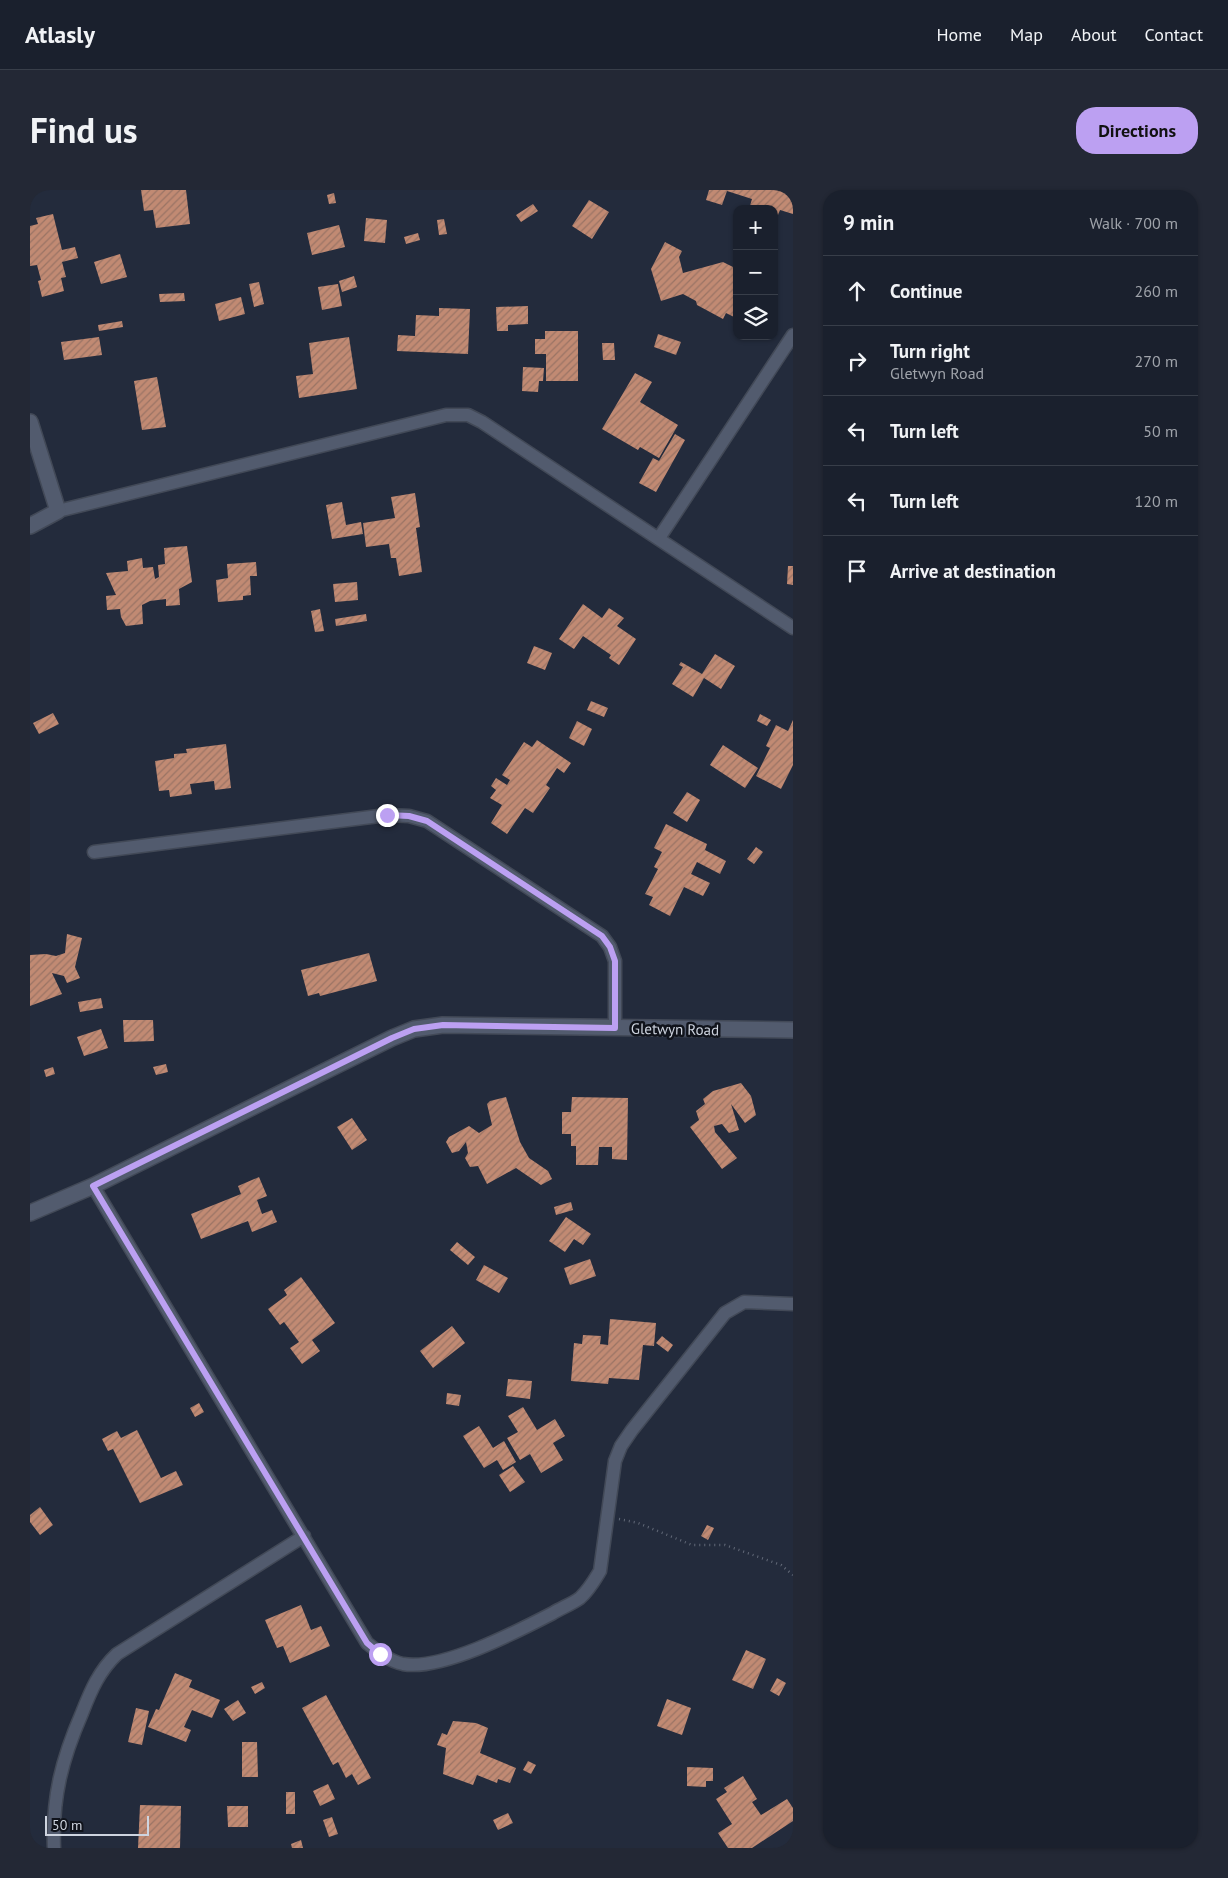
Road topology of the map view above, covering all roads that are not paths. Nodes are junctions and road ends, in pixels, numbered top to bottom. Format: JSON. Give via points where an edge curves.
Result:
{"nodes":[{"id":1,"x":793,"y":335,"type":"edge"},
{"id":2,"x":30,"y":422,"type":"edge"},
{"id":3,"x":58,"y":511,"type":"junction"},
{"id":4,"x":30,"y":526,"type":"edge"},
{"id":5,"x":660,"y":538,"type":"junction"},
{"id":6,"x":793,"y":628,"type":"edge"},
{"id":7,"x":94,"y":852,"type":"dead end"},
{"id":8,"x":615,"y":1028,"type":"junction"},
{"id":9,"x":793,"y":1030,"type":"edge"},
{"id":10,"x":93,"y":1186,"type":"junction"},
{"id":11,"x":30,"y":1212,"type":"edge"},
{"id":12,"x":793,"y":1304,"type":"edge"},
{"id":13,"x":304,"y":1536,"type":"junction"},
{"id":14,"x":54,"y":1848,"type":"edge"}],
"edges":[{"from":1,"to":5,"type":"street"},
{"from":2,"to":3,"type":"street"},
{"from":3,"to":4,"type":"street"},
{"from":3,"to":5,"type":"street","via":[[446,416],[461,415],[482,422]]},
{"from":5,"to":6,"type":"street"},
{"from":7,"to":8,"type":"street","via":[[387,815],[427,821],[602,936],[615,961]]},
{"from":8,"to":9,"type":"street","name":"Gletwyn Road"},
{"from":8,"to":10,"type":"street","name":"Gletwyn Road","via":[[443,1025],[414,1029]]},
{"from":10,"to":11,"type":"street","name":"Gletwyn Road"},
{"from":10,"to":13,"type":"street"},
{"from":12,"to":13,"type":"street","via":[[744,1302],[725,1313],[621,1446],[615,1461],[600,1570],[592,1586],[578,1599],[527,1626],[469,1652],[422,1665],[392,1660],[367,1643]]},
{"from":13,"to":14,"type":"street","via":[[117,1654],[105,1666],[96,1680],[62,1764],[56,1792]]}]}
